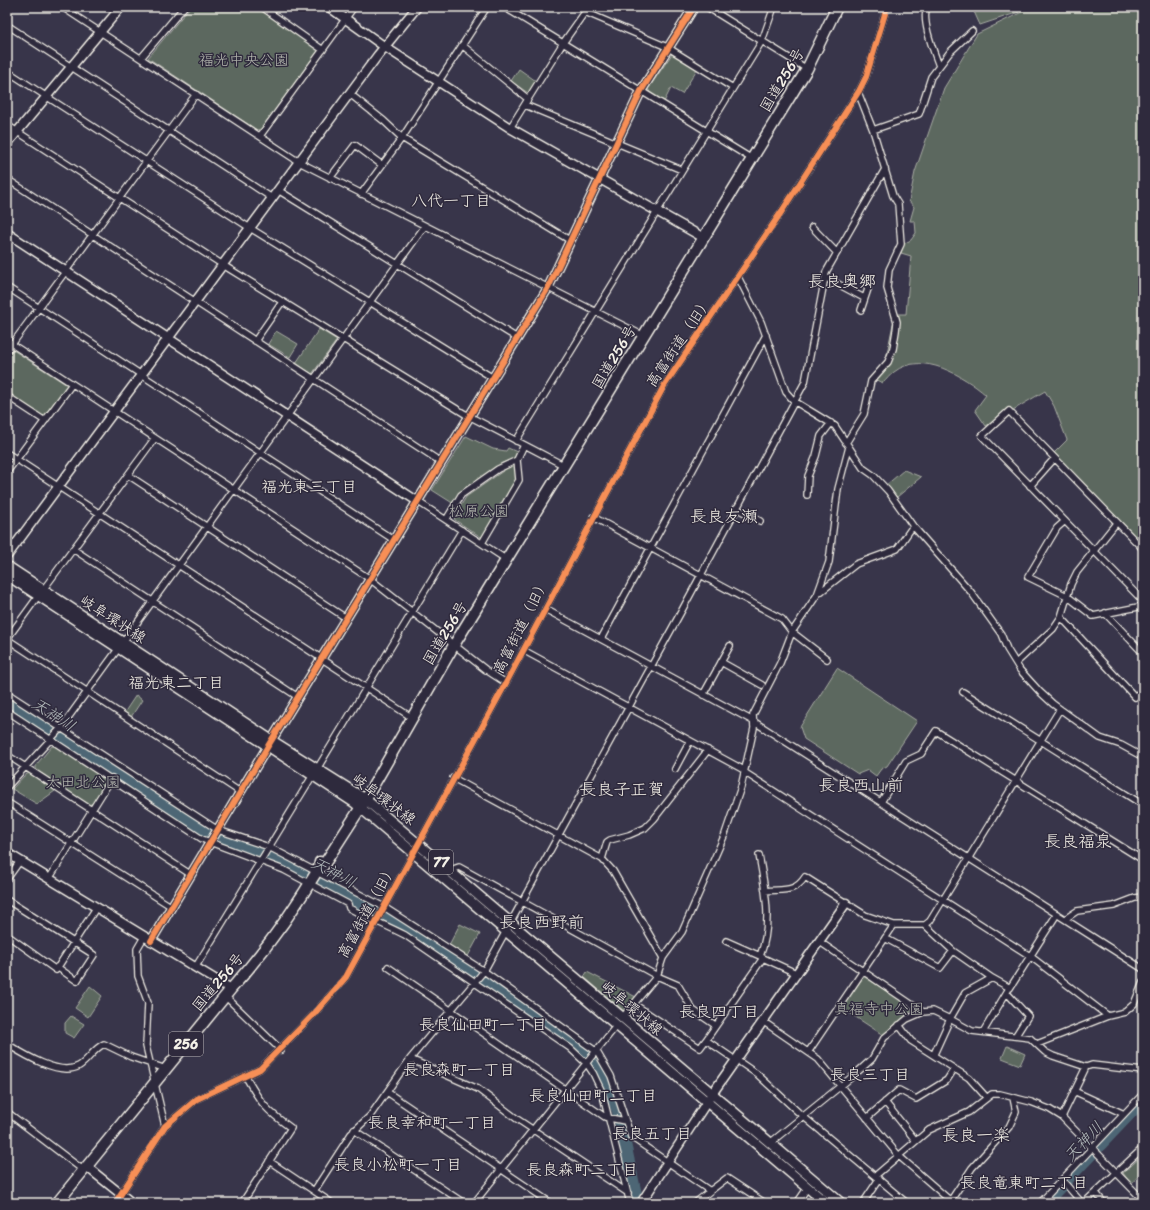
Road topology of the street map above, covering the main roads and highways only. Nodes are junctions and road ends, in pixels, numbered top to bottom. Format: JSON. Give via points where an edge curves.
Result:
{"nodes":[{"id":1,"x":837,"y":7,"type":"edge"},
{"id":2,"x":7,"y":566,"type":"edge"},
{"id":3,"x":7,"y":575,"type":"edge"},
{"id":4,"x":41,"y":593,"type":"junction"},
{"id":5,"x":360,"y":801,"type":"junction"},
{"id":6,"x":416,"y":848,"type":"junction"},
{"id":7,"x":620,"y":1022,"type":"junction"},
{"id":8,"x":57,"y":1203,"type":"edge"},
{"id":9,"x":826,"y":1203,"type":"edge"},
{"id":10,"x":841,"y":1203,"type":"edge"}],
"edges":[{"from":1,"to":5,"type":"highway","name":"国道256号","number":"256","via":[[807,69]]},
{"from":2,"to":4,"type":"main road","name":"岐阜環状線","number":"77"},
{"from":3,"to":4,"type":"main road","name":"岐阜環状線","number":"77"},
{"from":4,"to":5,"type":"main road","name":"岐阜環状線","number":"77"},
{"from":5,"to":6,"type":"main road","name":"岐阜環状線","number":"77"},
{"from":5,"to":8,"type":"highway","name":"国道256号","number":"256","via":[[323,866],[260,957]]},
{"from":6,"to":7,"type":"main road","name":"岐阜環状線","number":"77","via":[[450,870],[511,922]]},
{"from":6,"to":7,"type":"main road","name":"岐阜環状線","number":"77","via":[[436,872]]},
{"from":7,"to":9,"type":"main road","name":"岐阜環状線","number":"77","via":[[707,1102]]},
{"from":7,"to":10,"type":"main road","name":"岐阜環状線","number":"77","via":[[712,1094]]}]}
